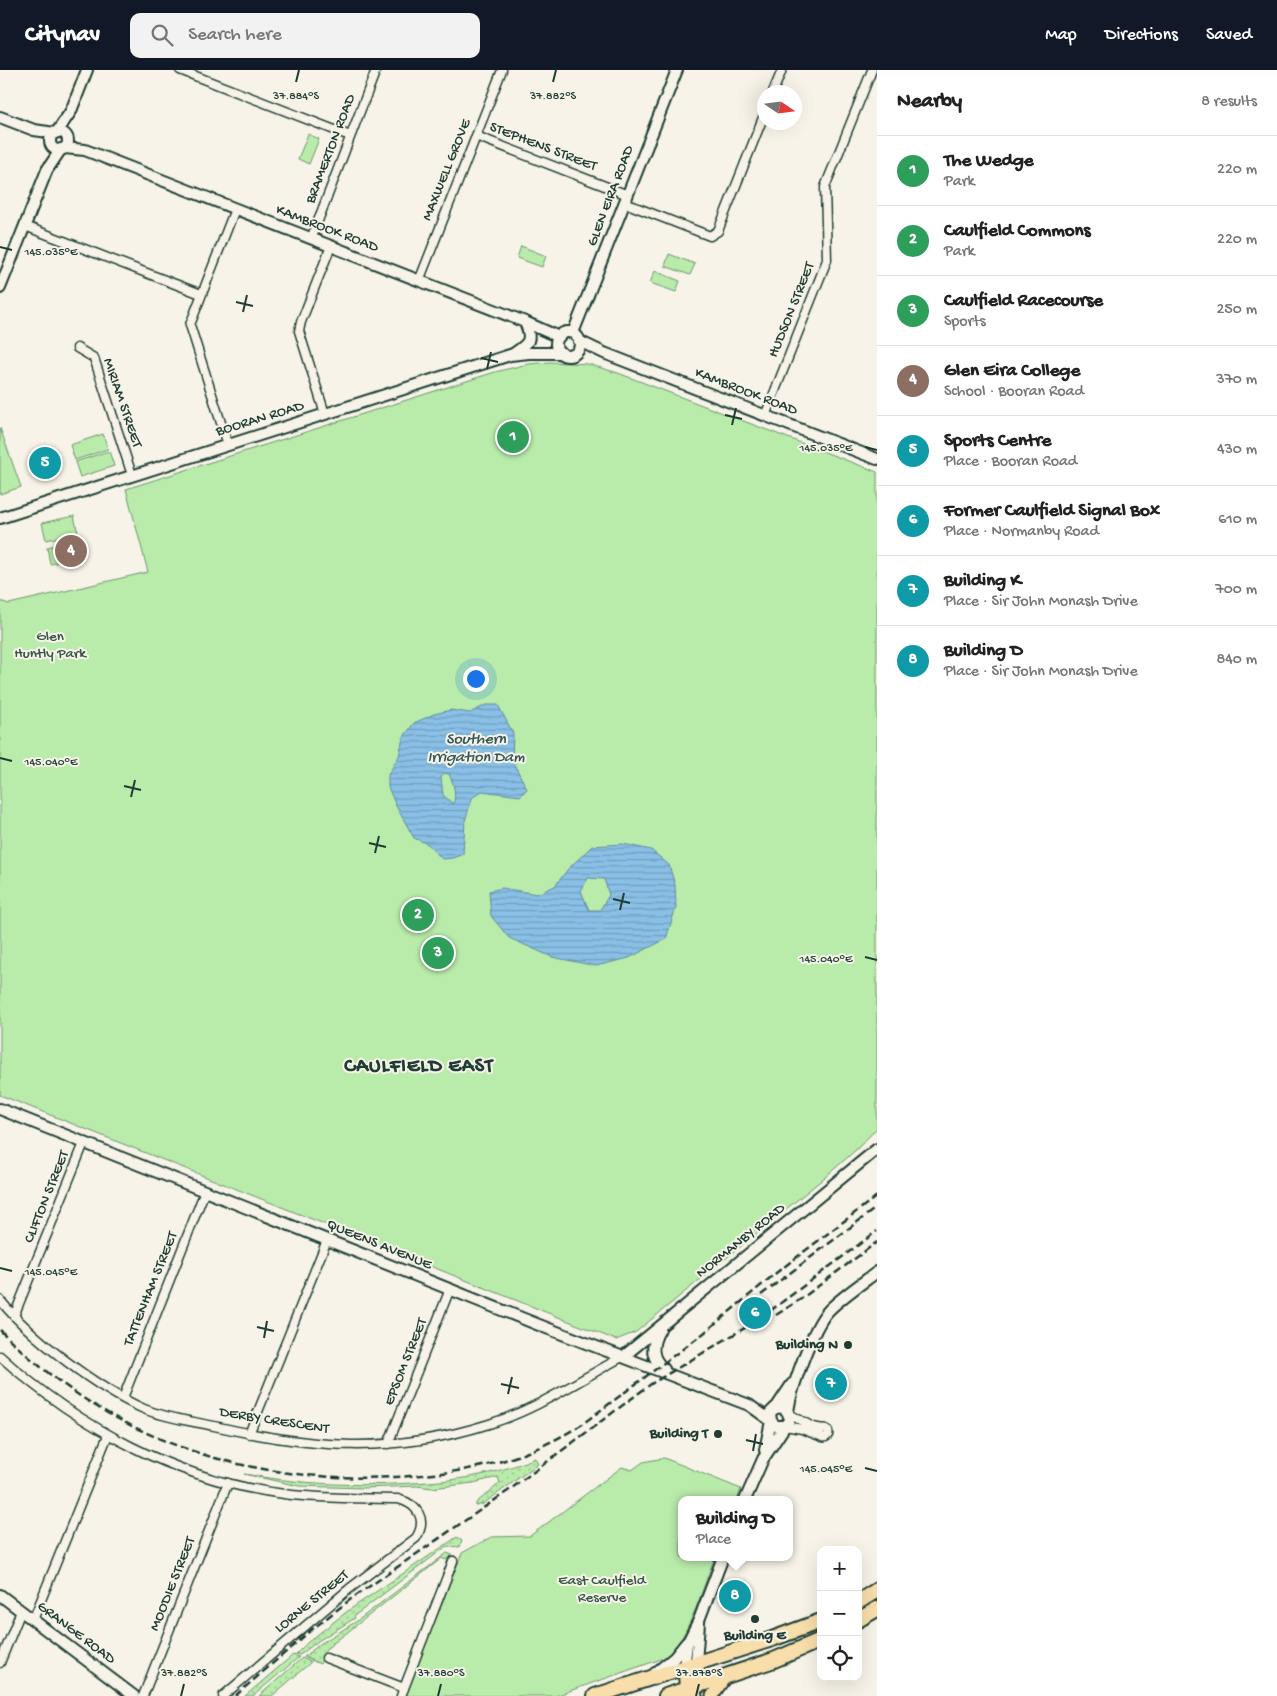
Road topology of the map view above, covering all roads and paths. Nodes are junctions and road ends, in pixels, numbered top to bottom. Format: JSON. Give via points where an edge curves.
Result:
{"nodes":[{"id":1,"x":87,"y":70,"type":"edge"},
{"id":2,"x":180,"y":70,"type":"edge"},
{"id":3,"x":376,"y":70,"type":"edge"},
{"id":4,"x":502,"y":70,"type":"edge"},
{"id":5,"x":677,"y":70,"type":"edge"},
{"id":6,"x":782,"y":70,"type":"edge"},
{"id":7,"x":872,"y":70,"type":"edge"},
{"id":8,"x":777,"y":85,"type":"edge"},
{"id":9,"x":0,"y":117,"type":"edge"},
{"id":10,"x":758,"y":130,"type":"edge"},
{"id":11,"x":350,"y":136,"type":"junction"},
{"id":12,"x":476,"y":136,"type":"junction"},
{"id":13,"x":59,"y":140,"type":"junction"},
{"id":14,"x":626,"y":199,"type":"junction"},
{"id":15,"x":235,"y":209,"type":"junction"},
{"id":16,"x":25,"y":226,"type":"junction"},
{"id":17,"x":311,"y":239,"type":"junction"},
{"id":18,"x":331,"y":246,"type":"junction"},
{"id":19,"x":419,"y":281,"type":"junction"},
{"id":20,"x":0,"y":288,"type":"edge"},
{"id":21,"x":201,"y":294,"type":"junction"},
{"id":22,"x":525,"y":322,"type":"junction"},
{"id":23,"x":576,"y":337,"type":"junction"},
{"id":24,"x":558,"y":338,"type":"junction"},
{"id":25,"x":77,"y":348,"type":"dead end"},
{"id":26,"x":530,"y":353,"type":"junction"},
{"id":27,"x":562,"y":353,"type":"junction"},
{"id":28,"x":575,"y":353,"type":"junction"},
{"id":29,"x":604,"y":353,"type":"junction"},
{"id":30,"x":510,"y":356,"type":"junction"},
{"id":31,"x":325,"y":414,"type":"junction"},
{"id":32,"x":765,"y":416,"type":"junction"},
{"id":33,"x":228,"y":445,"type":"junction"},
{"id":34,"x":877,"y":459,"type":"edge"},
{"id":35,"x":132,"y":476,"type":"junction"},
{"id":36,"x":0,"y":518,"type":"edge"},
{"id":37,"x":0,"y":1109,"type":"edge"},
{"id":38,"x":84,"y":1143,"type":"junction"},
{"id":39,"x":877,"y":1149,"type":"edge"},
{"id":40,"x":205,"y":1191,"type":"junction"},
{"id":41,"x":327,"y":1240,"type":"junction"},
{"id":42,"x":877,"y":1272,"type":"edge"},
{"id":43,"x":450,"y":1289,"type":"junction"},
{"id":44,"x":0,"y":1300,"type":"edge"},
{"id":45,"x":14,"y":1316,"type":"junction"},
{"id":46,"x":663,"y":1324,"type":"junction"},
{"id":47,"x":0,"y":1356,"type":"edge"},
{"id":48,"x":624,"y":1356,"type":"junction"},
{"id":49,"x":672,"y":1375,"type":"junction"},
{"id":50,"x":797,"y":1377,"type":"junction"},
{"id":51,"x":123,"y":1398,"type":"junction"},
{"id":52,"x":749,"y":1405,"type":"junction"},
{"id":53,"x":775,"y":1408,"type":"junction"},
{"id":54,"x":789,"y":1414,"type":"junction"},
{"id":55,"x":770,"y":1421,"type":"junction"},
{"id":56,"x":784,"y":1426,"type":"junction"},
{"id":57,"x":249,"y":1434,"type":"junction"},
{"id":58,"x":108,"y":1435,"type":"junction"},
{"id":59,"x":388,"y":1444,"type":"junction"},
{"id":60,"x":763,"y":1459,"type":"junction"},
{"id":61,"x":228,"y":1483,"type":"junction"},
{"id":62,"x":747,"y":1496,"type":"edge"},
{"id":63,"x":452,"y":1561,"type":"dead end"},
{"id":64,"x":721,"y":1561,"type":"edge"},
{"id":65,"x":877,"y":1590,"type":"edge"},
{"id":66,"x":0,"y":1595,"type":"edge"},
{"id":67,"x":862,"y":1599,"type":"edge"},
{"id":68,"x":877,"y":1609,"type":"edge"},
{"id":69,"x":22,"y":1611,"type":"junction"},
{"id":70,"x":862,"y":1618,"type":"edge"},
{"id":71,"x":33,"y":1620,"type":"junction"},
{"id":72,"x":699,"y":1620,"type":"junction"},
{"id":73,"x":817,"y":1623,"type":"edge"},
{"id":74,"x":689,"y":1640,"type":"junction"},
{"id":75,"x":817,"y":1642,"type":"edge"},
{"id":76,"x":326,"y":1658,"type":"dead end"},
{"id":77,"x":0,"y":1663,"type":"edge"},
{"id":78,"x":690,"y":1665,"type":"junction"},
{"id":79,"x":726,"y":1676,"type":"junction"},
{"id":80,"x":651,"y":1677,"type":"junction"},
{"id":81,"x":403,"y":1692,"type":"edge"},
{"id":82,"x":690,"y":1692,"type":"edge"},
{"id":83,"x":134,"y":1696,"type":"edge"},
{"id":84,"x":143,"y":1696,"type":"edge"},
{"id":85,"x":223,"y":1696,"type":"edge"},
{"id":86,"x":595,"y":1696,"type":"edge"},
{"id":87,"x":666,"y":1696,"type":"edge"},
{"id":88,"x":712,"y":1696,"type":"edge"}],
"edges":[{"from":1,"to":13,"type":"street"},
{"from":2,"to":11,"type":"street"},
{"from":3,"to":11,"type":"street","name":"BRAMERTON ROAD"},
{"from":4,"to":12,"type":"street","name":"MAXWELL GROVE"},
{"from":5,"to":14,"type":"street","name":"GLEN EIRA ROAD"},
{"from":6,"to":8,"type":"street"},
{"from":7,"to":32,"type":"street","name":"HUDSON STREET","via":[[825,187],[827,260]]},
{"from":9,"to":13,"type":"street","name":"KAMBROOK ROAD"},
{"from":10,"to":14,"type":"street","name":"STEPHENS STREET","via":[[718,232],[710,236]]},
{"from":11,"to":17,"type":"street","name":"BRAMERTON ROAD"},
{"from":12,"to":14,"type":"street","name":"STEPHENS STREET"},
{"from":12,"to":19,"type":"street","name":"MAXWELL GROVE"},
{"from":13,"to":15,"type":"street","name":"KAMBROOK ROAD"},
{"from":13,"to":16,"type":"street"},
{"from":14,"to":23,"type":"street","name":"GLEN EIRA ROAD"},
{"from":15,"to":17,"type":"street","name":"KAMBROOK ROAD"},
{"from":15,"to":21,"type":"street"},
{"from":16,"to":20,"type":"street"},
{"from":16,"to":21,"type":"street"},
{"from":17,"to":18,"type":"street","name":"KAMBROOK ROAD"},
{"from":18,"to":19,"type":"street","name":"KAMBROOK ROAD"},
{"from":18,"to":31,"type":"street","via":[[299,331]]},
{"from":19,"to":22,"type":"street","name":"KAMBROOK ROAD"},
{"from":21,"to":33,"type":"street","via":[[190,325]]},
{"from":22,"to":24,"type":"street","name":"KAMBROOK ROAD"},
{"from":22,"to":30,"type":"street","via":[[530,335],[528,342]]},
{"from":23,"to":24,"type":"street","via":[[567,332]]},
{"from":23,"to":28,"type":"street","via":[[579,348]]},
{"from":23,"to":29,"type":"street","name":"KAMBROOK ROAD"},
{"from":24,"to":26,"type":"street","name":"BOORAN ROAD"},
{"from":24,"to":27,"type":"street","via":[[557,348]]},
{"from":25,"to":35,"type":"street","name":"MIRIAM STREET","via":[[94,358]]},
{"from":26,"to":27,"type":"street","name":"BOORAN ROAD"},
{"from":26,"to":30,"type":"street","name":"BOORAN ROAD"},
{"from":27,"to":28,"type":"street"},
{"from":28,"to":29,"type":"street","name":"KAMBROOK ROAD"},
{"from":29,"to":32,"type":"street","name":"KAMBROOK ROAD"},
{"from":30,"to":31,"type":"street","name":"BOORAN ROAD"},
{"from":31,"to":33,"type":"street","name":"BOORAN ROAD"},
{"from":32,"to":34,"type":"street","name":"KAMBROOK ROAD"},
{"from":33,"to":35,"type":"street","name":"BOORAN ROAD"},
{"from":35,"to":36,"type":"street","name":"BOORAN ROAD"},
{"from":37,"to":38,"type":"street","name":"QUEENS AVENUE"},
{"from":38,"to":40,"type":"street","name":"QUEENS AVENUE"},
{"from":38,"to":45,"type":"street","name":"CLIFTON STREET"},
{"from":39,"to":46,"type":"street","name":"NORMANBY ROAD"},
{"from":40,"to":41,"type":"street","name":"QUEENS AVENUE"},
{"from":40,"to":51,"type":"street","name":"TATTENHAM STREET"},
{"from":41,"to":43,"type":"street","name":"QUEENS AVENUE"},
{"from":41,"to":57,"type":"street"},
{"from":42,"to":50,"type":"street","via":[[822,1317]]},
{"from":43,"to":48,"type":"street","name":"QUEENS AVENUE"},
{"from":43,"to":59,"type":"street","name":"EPSOM STREET"},
{"from":44,"to":45,"type":"street","name":"DERBY CRESCENT"},
{"from":45,"to":51,"type":"street","name":"DERBY CRESCENT","via":[[60,1355]]},
{"from":46,"to":48,"type":"street","name":"NORMANBY ROAD"},
{"from":46,"to":49,"type":"street","via":[[653,1351],[659,1365]]},
{"from":47,"to":58,"type":"street","via":[[52,1399]]},
{"from":48,"to":49,"type":"street","name":"QUEENS AVENUE"},
{"from":48,"to":59,"type":"street","name":"DERBY CRESCENT","via":[[520,1414],[452,1435]]},
{"from":49,"to":52,"type":"street","name":"QUEENS AVENUE"},
{"from":50,"to":53,"type":"street"},
{"from":50,"to":54,"type":"street"},
{"from":51,"to":57,"type":"street","name":"DERBY CRESCENT","via":[[155,1412]]},
{"from":52,"to":53,"type":"street","name":"QUEENS AVENUE"},
{"from":52,"to":55,"type":"street","name":"QUEENS AVENUE"},
{"from":53,"to":54,"type":"street","via":[[783,1408]]},
{"from":53,"to":55,"type":"street","via":[[770,1413]]},
{"from":54,"to":56,"type":"street"},
{"from":54,"to":56,"type":"street","via":[[822,1433]]},
{"from":55,"to":56,"type":"street","via":[[776,1426]]},
{"from":55,"to":60,"type":"street"},
{"from":56,"to":60,"type":"street"},
{"from":57,"to":59,"type":"street","name":"DERBY CRESCENT","via":[[326,1444]]},
{"from":58,"to":61,"type":"street","via":[[162,1460]]},
{"from":58,"to":71,"type":"street"},
{"from":60,"to":62,"type":"street"},
{"from":61,"to":84,"type":"street","name":"MOODIE STREET"},
{"from":61,"to":85,"type":"street","name":"LORNE STREET","via":[[322,1498],[398,1499],[417,1509],[422,1526],[416,1538],[349,1589]]},
{"from":63,"to":81,"type":"street"},
{"from":64,"to":72,"type":"street"},
{"from":65,"to":67,"type":"highway"},
{"from":66,"to":69,"type":"street","name":"GRANGE ROAD"},
{"from":68,"to":70,"type":"highway"},
{"from":69,"to":71,"type":"street","name":"GRANGE ROAD"},
{"from":69,"to":77,"type":"street"},
{"from":71,"to":83,"type":"street","name":"GRANGE ROAD"},
{"from":72,"to":74,"type":"street"},
{"from":72,"to":78,"type":"street"},
{"from":73,"to":78,"type":"highway"},
{"from":74,"to":78,"type":"street"},
{"from":74,"to":80,"type":"street"},
{"from":75,"to":79,"type":"highway"},
{"from":76,"to":81,"type":"street"},
{"from":78,"to":80,"type":"highway"},
{"from":78,"to":82,"type":"main road"},
{"from":79,"to":82,"type":"highway"},
{"from":79,"to":88,"type":"main road"},
{"from":80,"to":86,"type":"highway"},
{"from":82,"to":87,"type":"highway"}]}
